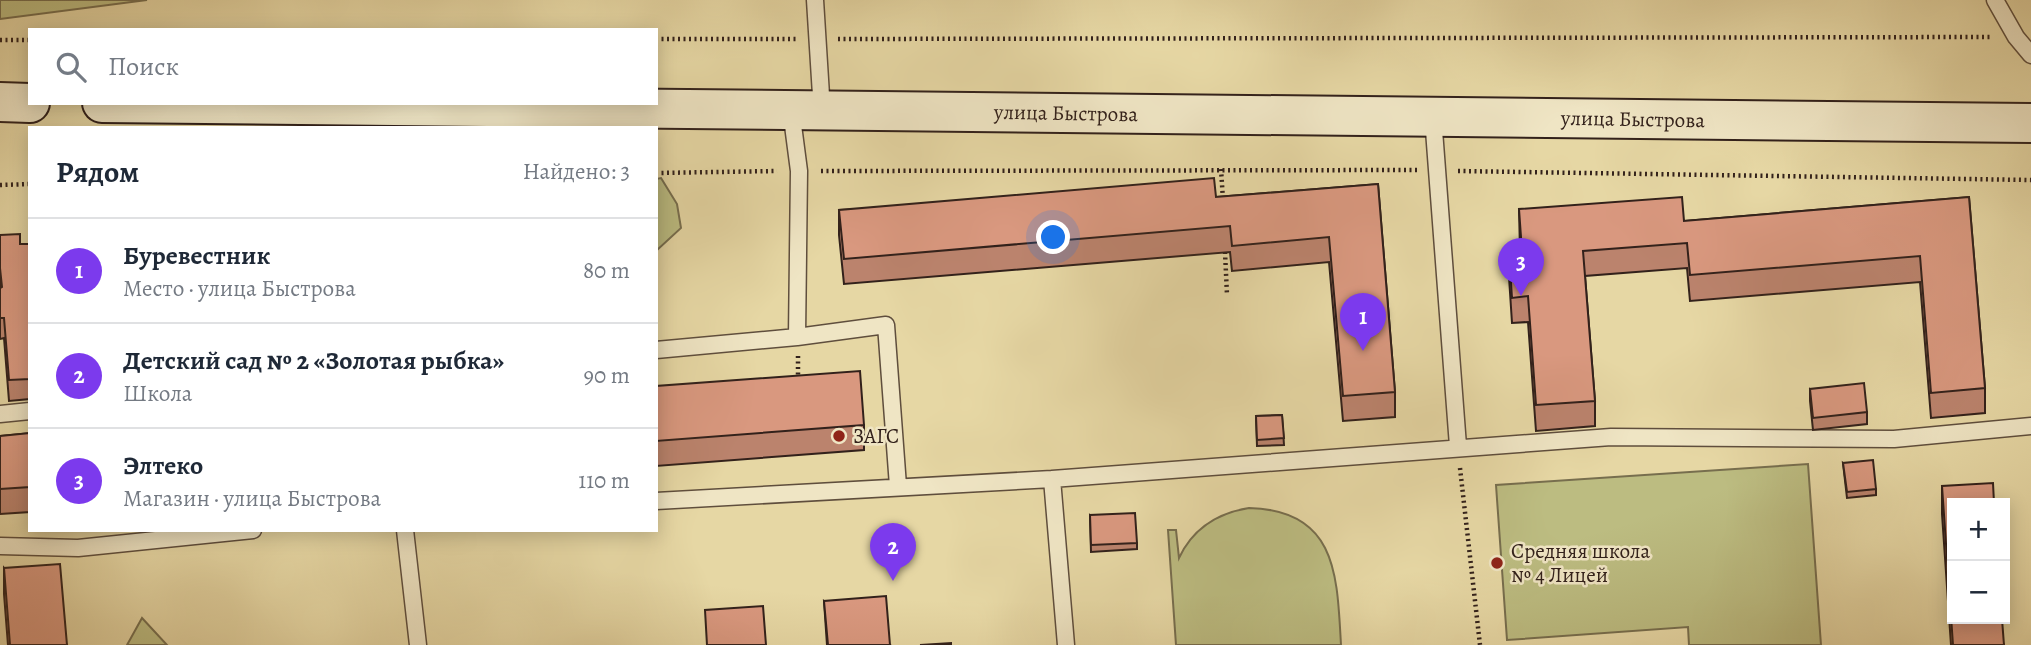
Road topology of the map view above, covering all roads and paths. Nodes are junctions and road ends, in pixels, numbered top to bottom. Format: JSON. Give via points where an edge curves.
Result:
{"nodes":[{"id":1,"x":816,"y":0,"type":"edge"},
{"id":2,"x":1994,"y":0,"type":"edge"},
{"id":3,"x":2016,"y":37,"type":"junction"},
{"id":4,"x":658,"y":39,"type":"edge"},
{"id":5,"x":818,"y":39,"type":"junction"},
{"id":6,"x":0,"y":40,"type":"edge"},
{"id":7,"x":28,"y":40,"type":"edge"},
{"id":8,"x":2031,"y":55,"type":"edge"},
{"id":9,"x":0,"y":102,"type":"edge"},
{"id":10,"x":28,"y":103,"type":"edge"},
{"id":11,"x":303,"y":105,"type":"edge"},
{"id":12,"x":807,"y":110,"type":"junction"},
{"id":13,"x":1433,"y":117,"type":"junction"},
{"id":14,"x":2031,"y":123,"type":"edge"},
{"id":15,"x":1220,"y":169,"type":"junction"},
{"id":16,"x":1436,"y":170,"type":"junction"},
{"id":17,"x":799,"y":171,"type":"junction"},
{"id":18,"x":658,"y":173,"type":"edge"},
{"id":19,"x":2031,"y":180,"type":"edge"},
{"id":20,"x":28,"y":184,"type":"edge"},
{"id":21,"x":0,"y":185,"type":"edge"},
{"id":22,"x":1223,"y":208,"type":"edge"},
{"id":23,"x":1225,"y":252,"type":"edge"},
{"id":24,"x":1227,"y":296,"type":"dead end"},
{"id":25,"x":797,"y":337,"type":"junction"},
{"id":26,"x":658,"y":350,"type":"edge"},
{"id":27,"x":798,"y":362,"type":"dead end"},
{"id":28,"x":799,"y":388,"type":"edge"},
{"id":29,"x":28,"y":411,"type":"edge"},
{"id":30,"x":0,"y":414,"type":"edge"},
{"id":31,"x":2031,"y":426,"type":"edge"},
{"id":32,"x":1458,"y":446,"type":"junction"},
{"id":33,"x":1052,"y":479,"type":"junction"},
{"id":34,"x":898,"y":486,"type":"junction"},
{"id":35,"x":658,"y":500,"type":"edge"},
{"id":36,"x":234,"y":532,"type":"edge"},
{"id":37,"x":405,"y":532,"type":"edge"},
{"id":38,"x":0,"y":546,"type":"edge"},
{"id":39,"x":418,"y":645,"type":"edge"},
{"id":40,"x":1066,"y":645,"type":"edge"},
{"id":41,"x":1480,"y":645,"type":"edge"}],
"edges":[{"from":1,"to":5,"type":"lane"},
{"from":2,"to":3,"type":"lane"},
{"from":3,"to":5,"type":"path"},
{"from":3,"to":8,"type":"lane"},
{"from":4,"to":5,"type":"path"},
{"from":5,"to":12,"type":"lane"},
{"from":6,"to":7,"type":"path"},
{"from":9,"to":10,"type":"street"},
{"from":11,"to":12,"type":"street","name":"улица Быстрова"},
{"from":12,"to":13,"type":"street","name":"улица Быстрова"},
{"from":12,"to":17,"type":"lane"},
{"from":13,"to":14,"type":"street","name":"улица Быстрова"},
{"from":13,"to":16,"type":"lane"},
{"from":15,"to":16,"type":"path"},
{"from":15,"to":17,"type":"path"},
{"from":15,"to":22,"type":"path"},
{"from":16,"to":19,"type":"path"},
{"from":16,"to":32,"type":"lane"},
{"from":17,"to":18,"type":"path"},
{"from":17,"to":25,"type":"lane"},
{"from":20,"to":21,"type":"path"},
{"from":23,"to":24,"type":"path"},
{"from":25,"to":26,"type":"lane"},
{"from":25,"to":34,"type":"lane","via":[[886,325]]},
{"from":27,"to":28,"type":"path"},
{"from":29,"to":30,"type":"lane"},
{"from":31,"to":32,"type":"lane","via":[[1894,439],[1611,437]]},
{"from":32,"to":33,"type":"lane"},
{"from":32,"to":41,"type":"path"},
{"from":33,"to":34,"type":"lane"},
{"from":33,"to":40,"type":"lane"},
{"from":34,"to":35,"type":"lane"},
{"from":36,"to":38,"type":"lane","via":[[78,548]]},
{"from":37,"to":39,"type":"lane"}]}
